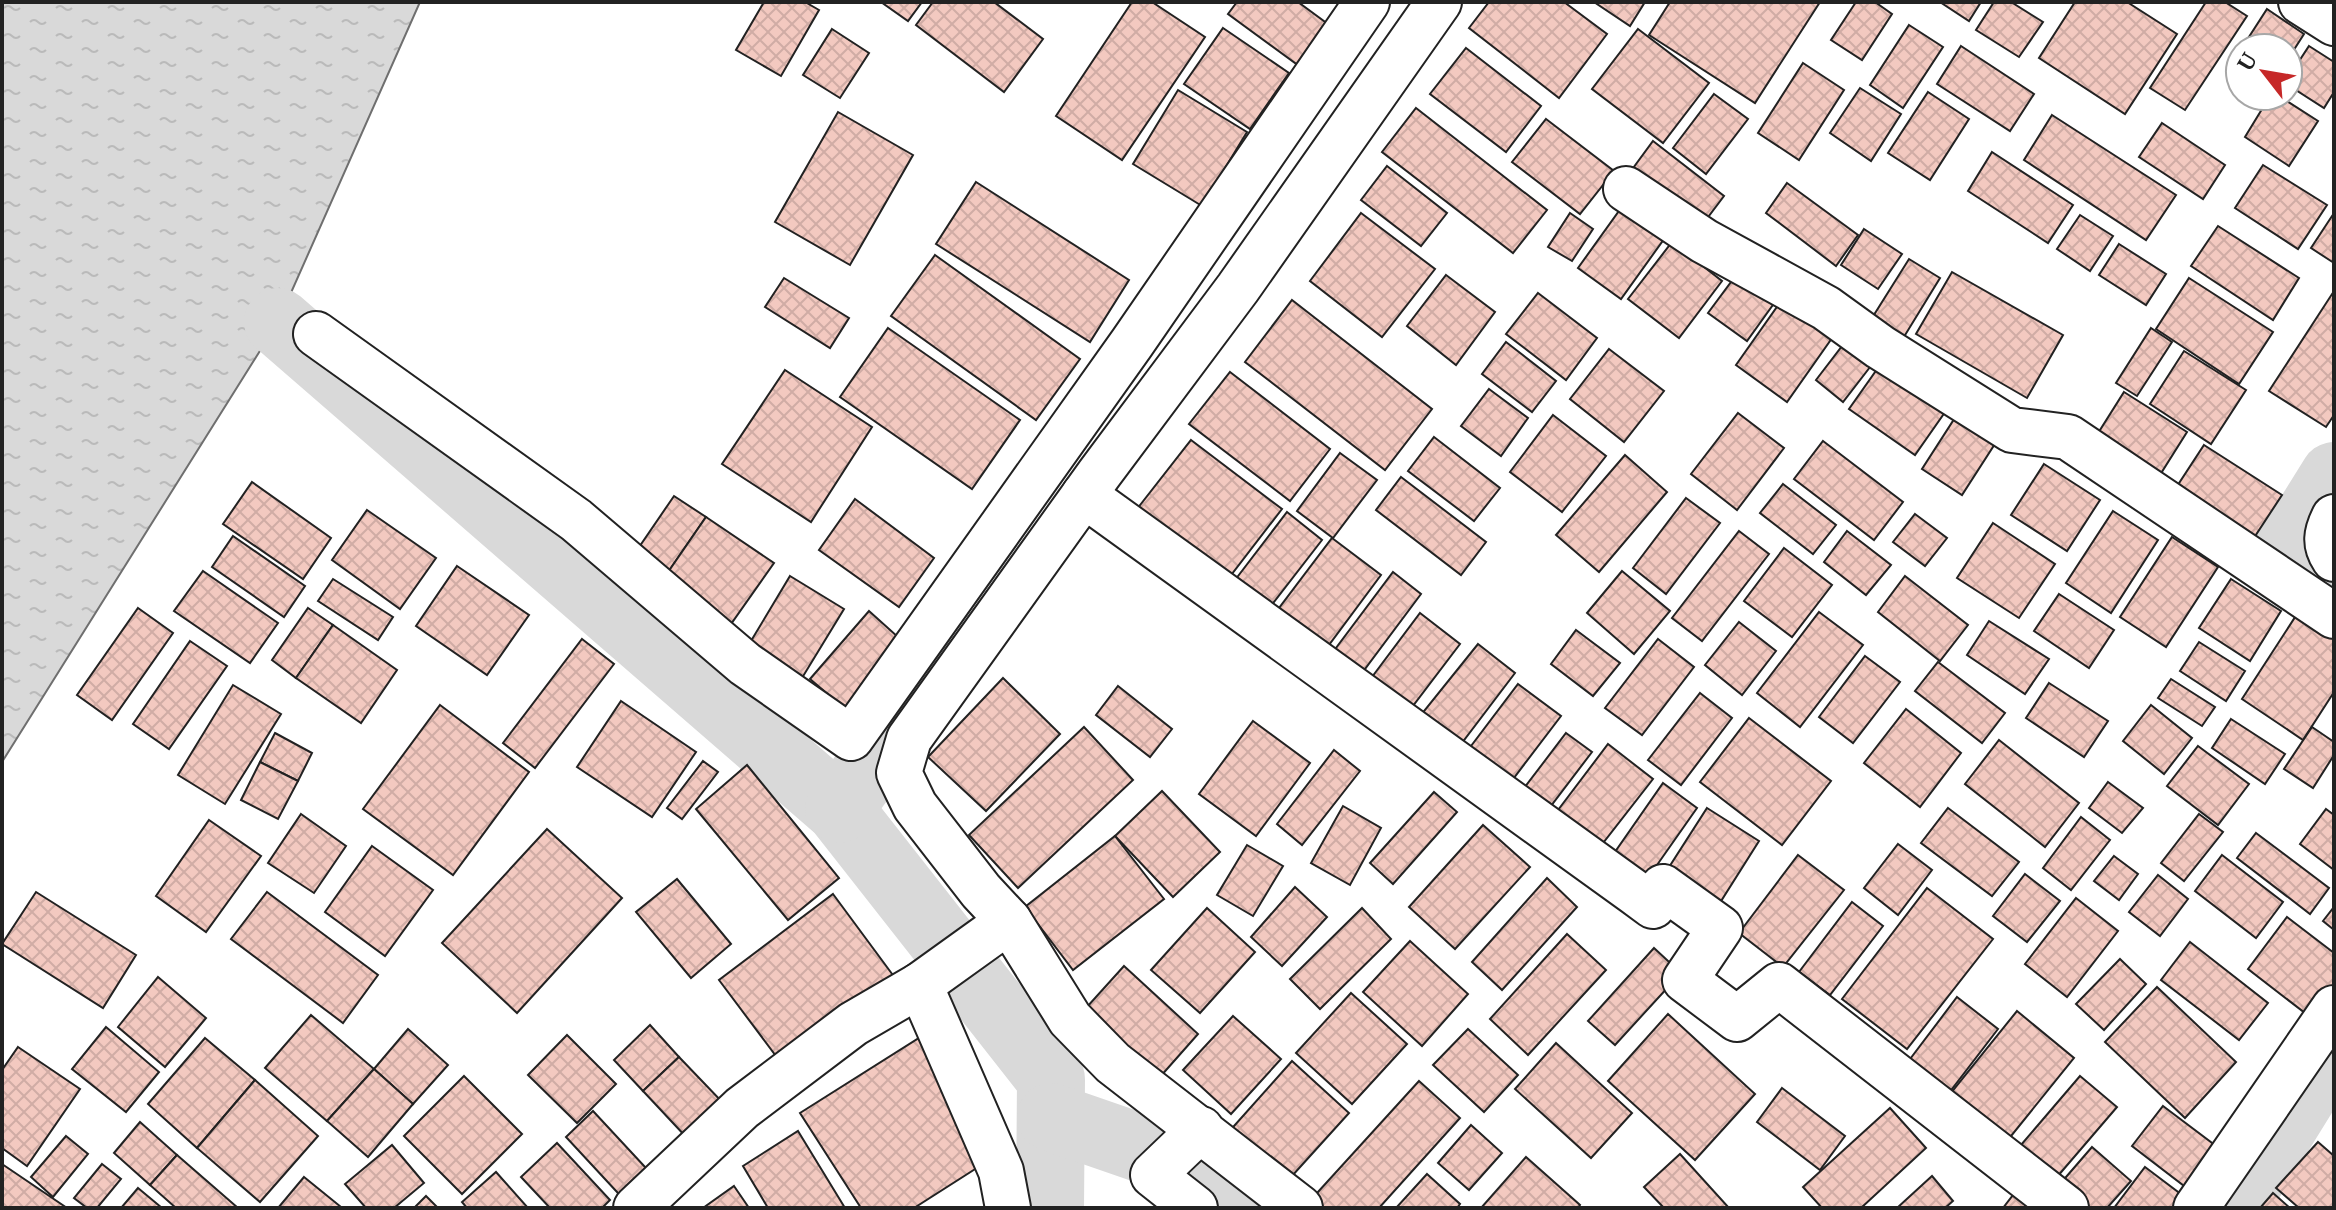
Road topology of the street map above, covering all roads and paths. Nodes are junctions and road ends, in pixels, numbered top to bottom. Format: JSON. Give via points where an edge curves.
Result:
{"nodes":[{"id":1,"x":1367,"y":2,"type":"edge"},
{"id":2,"x":1439,"y":2,"type":"edge"},
{"id":3,"x":2301,"y":2,"type":"edge"},
{"id":4,"x":2334,"y":23,"type":"edge"},
{"id":5,"x":1626,"y":189,"type":"dead end"},
{"id":6,"x":1192,"y":254,"type":"junction"},
{"id":7,"x":1238,"y":288,"type":"junction"},
{"id":8,"x":316,"y":334,"type":"dead end"},
{"id":9,"x":1084,"y":495,"type":"junction"},
{"id":10,"x":2334,"y":517,"type":"edge"},
{"id":11,"x":2334,"y":559,"type":"edge"},
{"id":12,"x":2334,"y":616,"type":"edge"},
{"id":13,"x":851,"y":738,"type":"junction"},
{"id":14,"x":899,"y":773,"type":"junction"},
{"id":15,"x":1009,"y":921,"type":"junction"},
{"id":16,"x":920,"y":985,"type":"junction"},
{"id":17,"x":2334,"y":1008,"type":"edge"},
{"id":18,"x":1201,"y":1129,"type":"junction"},
{"id":19,"x":636,"y":1208,"type":"edge"},
{"id":20,"x":1008,"y":1208,"type":"edge"},
{"id":21,"x":1195,"y":1208,"type":"edge"},
{"id":22,"x":1300,"y":1208,"type":"edge"},
{"id":23,"x":2066,"y":1208,"type":"edge"},
{"id":24,"x":2196,"y":1208,"type":"edge"}],
"edges":[{"from":1,"to":6,"type":"street"},
{"from":2,"to":7,"type":"street"},
{"from":3,"to":4,"type":"street"},
{"from":5,"to":12,"type":"street","via":[[1704,241],[1826,308],[2012,430],[2068,437]]},
{"from":6,"to":7,"type":"street"},
{"from":6,"to":13,"type":"street"},
{"from":7,"to":9,"type":"street"},
{"from":8,"to":13,"type":"street","via":[[576,520],[745,664]]},
{"from":9,"to":14,"type":"street","via":[[909,739]]},
{"from":9,"to":23,"type":"street","via":[[1653,906],[1663,887],[1720,928],[1685,980],[1737,1019],[1779,985]]},
{"from":10,"to":11,"type":"street","via":[[2327,535]]},
{"from":13,"to":14,"type":"street"},
{"from":14,"to":15,"type":"street","via":[[915,806]]},
{"from":15,"to":16,"type":"street"},
{"from":15,"to":18,"type":"street","via":[[1070,1019],[1113,1063]]},
{"from":16,"to":19,"type":"street","via":[[853,1024],[742,1108]]},
{"from":16,"to":20,"type":"street","via":[[1001,1171]]},
{"from":17,"to":24,"type":"street"},
{"from":18,"to":21,"type":"street","via":[[1153,1175]]},
{"from":18,"to":22,"type":"street"}]}
